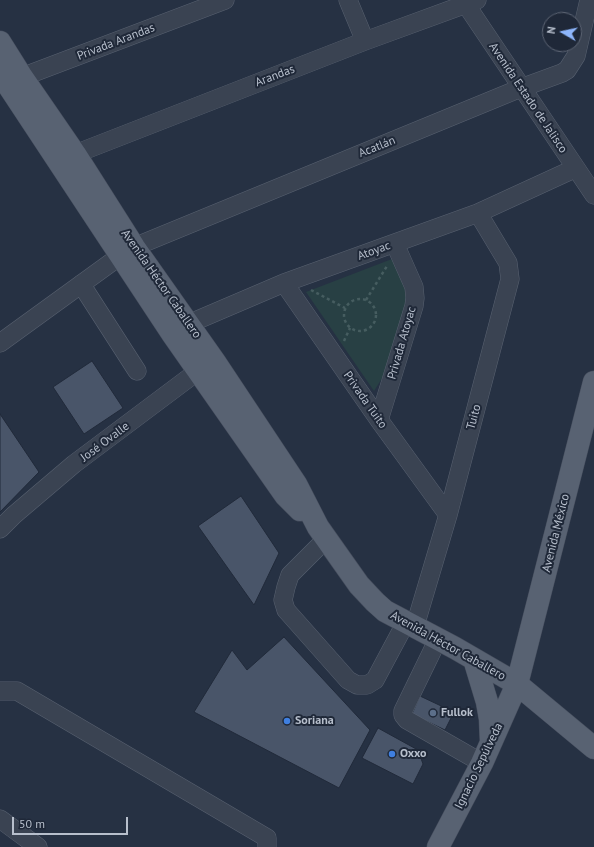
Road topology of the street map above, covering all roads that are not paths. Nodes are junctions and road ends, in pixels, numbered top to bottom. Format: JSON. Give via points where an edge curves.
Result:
{"nodes":[{"id":1,"x":225,"y":0,"type":"edge"},
{"id":2,"x":348,"y":0,"type":"edge"},
{"id":3,"x":589,"y":0,"type":"edge"},
{"id":4,"x":468,"y":2,"type":"edge"},
{"id":5,"x":365,"y":41,"type":"junction"},
{"id":6,"x":0,"y":42,"type":"edge"},
{"id":7,"x":10,"y":80,"type":"edge"},
{"id":8,"x":521,"y":88,"type":"junction"},
{"id":9,"x":75,"y":154,"type":"junction"},
{"id":10,"x":576,"y":168,"type":"junction"},
{"id":11,"x":594,"y":195,"type":"edge"},
{"id":12,"x":478,"y":213,"type":"junction"},
{"id":13,"x":395,"y":244,"type":"junction"},
{"id":14,"x":127,"y":252,"type":"junction"},
{"id":15,"x":284,"y":283,"type":"junction"},
{"id":16,"x":81,"y":284,"type":"junction"},
{"id":17,"x":180,"y":329,"type":"junction"},
{"id":18,"x":0,"y":343,"type":"edge"},
{"id":19,"x":207,"y":367,"type":"junction"},
{"id":20,"x":137,"y":371,"type":"dead end"},
{"id":21,"x":594,"y":382,"type":"edge"},
{"id":22,"x":379,"y":420,"type":"junction"},
{"id":23,"x":448,"y":514,"type":"junction"},
{"id":24,"x":0,"y":529,"type":"edge"},
{"id":25,"x":322,"y":533,"type":"junction"},
{"id":26,"x":410,"y":624,"type":"junction"},
{"id":27,"x":438,"y":639,"type":"junction"},
{"id":28,"x":474,"y":659,"type":"junction"},
{"id":29,"x":517,"y":684,"type":"junction"},
{"id":30,"x":0,"y":691,"type":"edge"},
{"id":31,"x":594,"y":748,"type":"edge"},
{"id":32,"x":487,"y":754,"type":"junction"},
{"id":33,"x":0,"y":819,"type":"edge"},
{"id":34,"x":441,"y":846,"type":"edge"},
{"id":35,"x":38,"y":847,"type":"edge"},
{"id":36,"x":267,"y":847,"type":"edge"}],
"edges":[{"from":1,"to":7,"type":"street","name":"Privada Arandas"},
{"from":2,"to":5,"type":"street"},
{"from":3,"to":8,"type":"street","name":"Acatlán","via":[[576,56],[567,70]]},
{"from":4,"to":5,"type":"street","name":"Arandas"},
{"from":4,"to":8,"type":"street","name":"Avenida Estado de Jalisco"},
{"from":5,"to":9,"type":"street","name":"Arandas"},
{"from":6,"to":7,"type":"main road","name":"Avenida Héctor Caballero"},
{"from":7,"to":9,"type":"main road","name":"Avenida Héctor Caballero"},
{"from":7,"to":14,"type":"main road","name":"Avenida Héctor Caballero"},
{"from":8,"to":10,"type":"street","name":"Avenida Estado de Jalisco"},
{"from":8,"to":14,"type":"street","name":"Acatlán"},
{"from":9,"to":14,"type":"main road","name":"Avenida Héctor Caballero"},
{"from":10,"to":11,"type":"street","name":"Avenida Estado de Jalisco"},
{"from":10,"to":12,"type":"street","name":"Atoyac"},
{"from":12,"to":13,"type":"street","name":"Atoyac"},
{"from":12,"to":23,"type":"street","name":"Tuito","via":[[508,263],[510,279]]},
{"from":13,"to":15,"type":"street","name":"Atoyac"},
{"from":13,"to":22,"type":"street","name":"Privada Atoyac","via":[[414,287],[415,298]]},
{"from":14,"to":16,"type":"street","name":"Acatlán"},
{"from":14,"to":17,"type":"main road","name":"Avenida Héctor Caballero"},
{"from":15,"to":17,"type":"street","name":"Atoyac"},
{"from":15,"to":22,"type":"street","name":"Privada Tuito"},
{"from":16,"to":18,"type":"street","name":"Acatlán"},
{"from":16,"to":20,"type":"street"},
{"from":17,"to":19,"type":"main road","name":"Avenida Héctor Caballero"},
{"from":19,"to":24,"type":"street","name":"José Ovalle","via":[[74,464]]},
{"from":19,"to":25,"type":"main road","name":"Avenida Héctor Caballero","via":[[296,484]]},
{"from":21,"to":29,"type":"main road","name":"Avenida México"},
{"from":22,"to":23,"type":"street","name":"Privada Tuito"},
{"from":23,"to":26,"type":"street","name":"Tuito"},
{"from":25,"to":26,"type":"main road","name":"Avenida Héctor Caballero","via":[[359,586],[385,611]]},
{"from":25,"to":26,"type":"street","name":"Tuito","via":[[290,575],[283,600],[286,610],[348,680],[357,685],[367,685],[375,680]]},
{"from":26,"to":27,"type":"main road","name":"Avenida Héctor Caballero"},
{"from":27,"to":28,"type":"main road","name":"Avenida Héctor Caballero"},
{"from":27,"to":32,"type":"street","via":[[403,711],[405,718]]},
{"from":28,"to":29,"type":"main road","name":"Avenida Héctor Caballero"},
{"from":28,"to":32,"type":"main road","via":[[490,719]]},
{"from":29,"to":31,"type":"main road","name":"Avenida Héctor Caballero"},
{"from":29,"to":32,"type":"main road","name":"Ignacio Sepúlveda"},
{"from":30,"to":36,"type":"street","via":[[17,691],[24,695],[267,838]]},
{"from":32,"to":34,"type":"main road","name":"Ignacio Sepúlveda"},
{"from":33,"to":35,"type":"street"}]}
